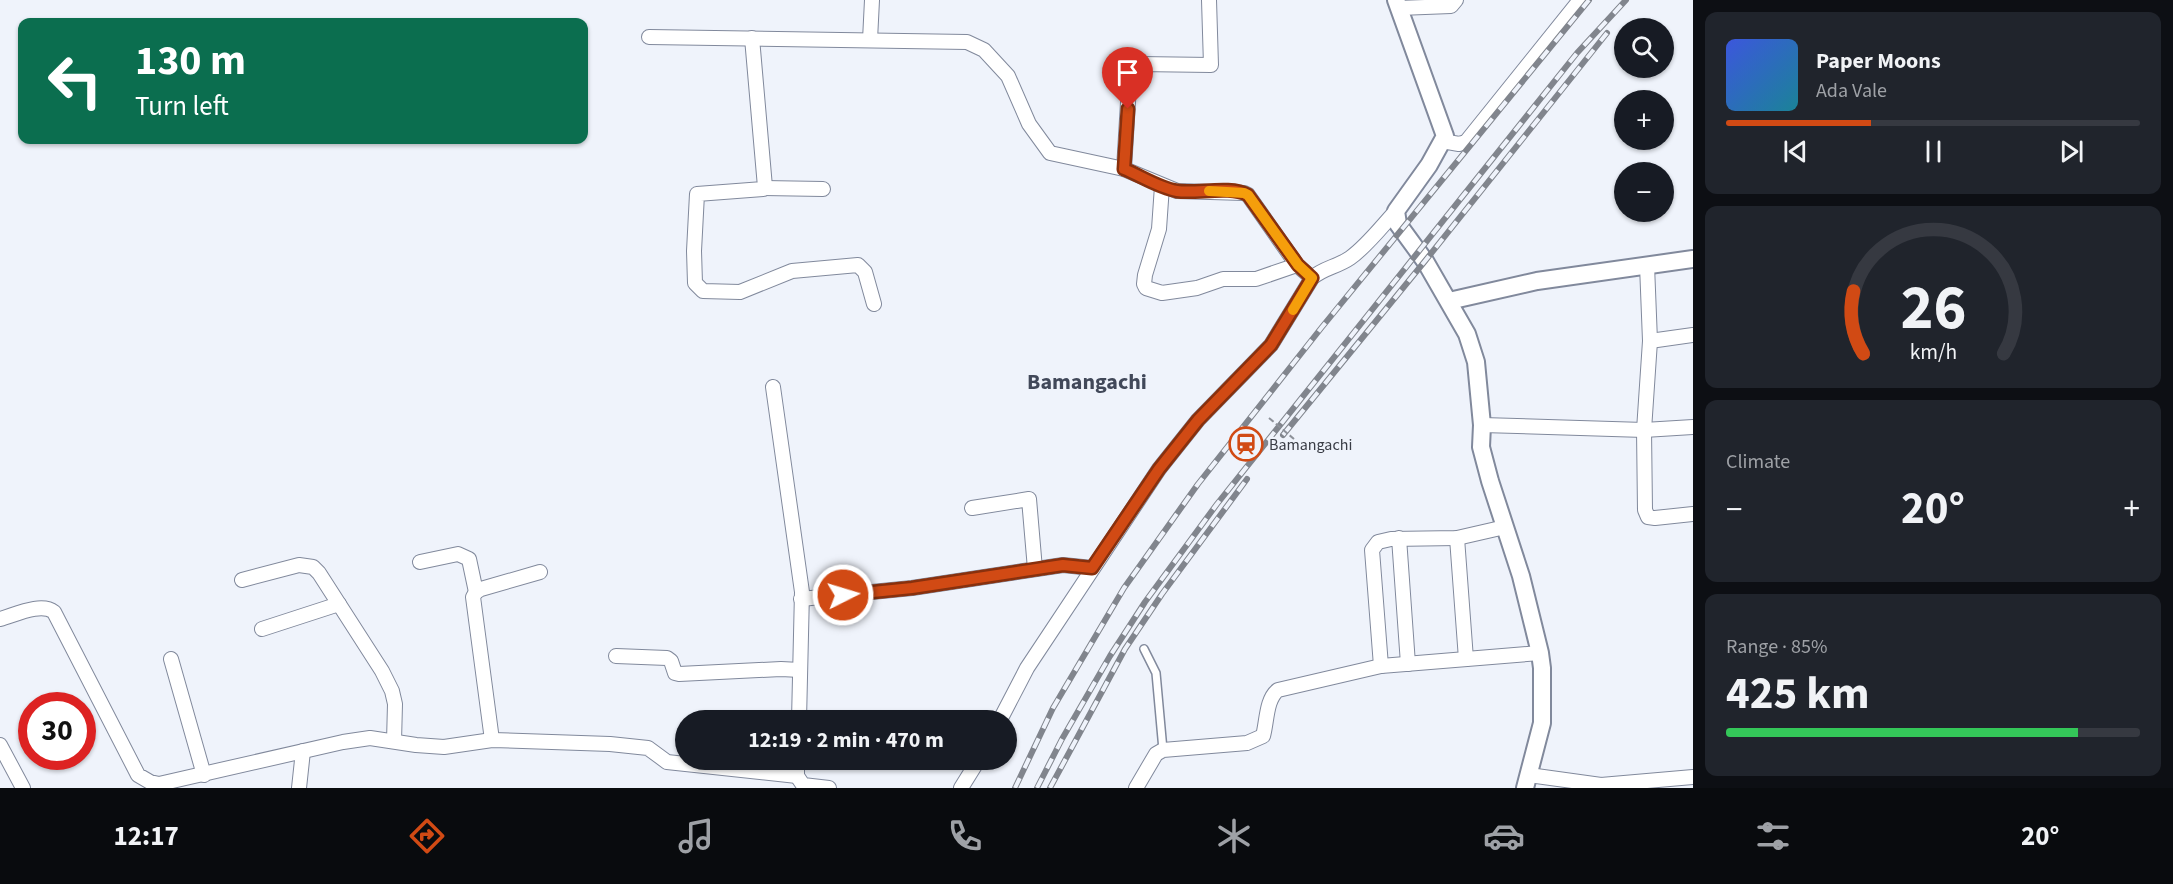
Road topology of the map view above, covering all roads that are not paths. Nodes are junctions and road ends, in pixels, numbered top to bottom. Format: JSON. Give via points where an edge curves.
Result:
{"nodes":[{"id":1,"x":872,"y":0,"type":"edge"},
{"id":2,"x":1209,"y":0,"type":"edge"},
{"id":3,"x":1456,"y":0,"type":"edge"},
{"id":4,"x":1580,"y":0,"type":"edge"},
{"id":5,"x":1398,"y":4,"type":"edge"},
{"id":6,"x":649,"y":37,"type":"dead end"},
{"id":7,"x":752,"y":38,"type":"junction"},
{"id":8,"x":870,"y":40,"type":"junction"},
{"id":9,"x":1442,"y":141,"type":"junction"},
{"id":10,"x":1124,"y":169,"type":"junction"},
{"id":11,"x":1162,"y":186,"type":"junction"},
{"id":12,"x":764,"y":188,"type":"junction"},
{"id":13,"x":822,"y":189,"type":"dead end"},
{"id":14,"x":1396,"y":211,"type":"junction"},
{"id":15,"x":1693,"y":259,"type":"edge"},
{"id":16,"x":1298,"y":265,"type":"junction"},
{"id":17,"x":1647,"y":265,"type":"junction"},
{"id":18,"x":1312,"y":278,"type":"junction"},
{"id":19,"x":1449,"y":301,"type":"junction"},
{"id":20,"x":874,"y":304,"type":"dead end"},
{"id":21,"x":1693,"y":335,"type":"edge"},
{"id":22,"x":1650,"y":341,"type":"junction"},
{"id":23,"x":773,"y":387,"type":"dead end"},
{"id":24,"x":1482,"y":425,"type":"junction"},
{"id":25,"x":1693,"y":427,"type":"edge"},
{"id":26,"x":1644,"y":430,"type":"junction"},
{"id":27,"x":972,"y":508,"type":"dead end"},
{"id":28,"x":1693,"y":514,"type":"edge"},
{"id":29,"x":1505,"y":527,"type":"junction"},
{"id":30,"x":1399,"y":538,"type":"junction"},
{"id":31,"x":1457,"y":538,"type":"junction"},
{"id":32,"x":420,"y":562,"type":"dead end"},
{"id":33,"x":1092,"y":568,"type":"junction"},
{"id":34,"x":1035,"y":569,"type":"junction"},
{"id":35,"x":540,"y":572,"type":"dead end"},
{"id":36,"x":242,"y":580,"type":"dead end"},
{"id":37,"x":476,"y":592,"type":"junction"},
{"id":38,"x":801,"y":599,"type":"junction"},
{"id":39,"x":339,"y":604,"type":"junction"},
{"id":40,"x":0,"y":619,"type":"edge"},
{"id":41,"x":262,"y":629,"type":"dead end"},
{"id":42,"x":1144,"y":649,"type":"dead end"},
{"id":43,"x":1540,"y":653,"type":"junction"},
{"id":44,"x":616,"y":656,"type":"dead end"},
{"id":45,"x":171,"y":659,"type":"dead end"},
{"id":46,"x":1466,"y":659,"type":"junction"},
{"id":47,"x":1408,"y":664,"type":"junction"},
{"id":48,"x":1381,"y":666,"type":"junction"},
{"id":49,"x":800,"y":670,"type":"junction"},
{"id":50,"x":799,"y":710,"type":"edge"},
{"id":51,"x":1005,"y":710,"type":"edge"},
{"id":52,"x":492,"y":740,"type":"junction"},
{"id":53,"x":394,"y":741,"type":"junction"},
{"id":54,"x":0,"y":745,"type":"edge"},
{"id":55,"x":1163,"y":750,"type":"junction"},
{"id":56,"x":303,"y":751,"type":"junction"},
{"id":57,"x":797,"y":770,"type":"edge"},
{"id":58,"x":972,"y":770,"type":"edge"},
{"id":59,"x":204,"y":775,"type":"junction"},
{"id":60,"x":797,"y":776,"type":"junction"},
{"id":61,"x":1693,"y":777,"type":"edge"},
{"id":62,"x":1527,"y":782,"type":"edge"},
{"id":63,"x":23,"y":788,"type":"edge"},
{"id":64,"x":299,"y":788,"type":"edge"},
{"id":65,"x":829,"y":788,"type":"edge"},
{"id":66,"x":961,"y":788,"type":"edge"},
{"id":67,"x":1136,"y":788,"type":"edge"}],
"edges":[{"from":1,"to":8,"type":"street"},
{"from":2,"to":10,"type":"street","via":[[1211,65],[1139,64],[1130,69]]},
{"from":3,"to":5,"type":"street","via":[[1451,6]]},
{"from":4,"to":9,"type":"street","via":[[1466,142]]},
{"from":5,"to":9,"type":"street","via":[[1445,136]]},
{"from":6,"to":7,"type":"street"},
{"from":7,"to":8,"type":"street"},
{"from":7,"to":12,"type":"street"},
{"from":8,"to":10,"type":"street","via":[[957,40],[977,45],[1008,76],[1029,124],[1050,153]]},
{"from":9,"to":14,"type":"street"},
{"from":10,"to":11,"type":"street"},
{"from":11,"to":16,"type":"street","via":[[1177,191],[1248,195]]},
{"from":11,"to":16,"type":"street","via":[[1161,219],[1145,275],[1146,288],[1162,293],[1197,288],[1223,279],[1256,279]]},
{"from":12,"to":13,"type":"street"},
{"from":12,"to":20,"type":"street","via":[[697,194],[693,251],[698,288],[740,292],[792,271],[858,265],[865,272]]},
{"from":14,"to":18,"type":"street","via":[[1356,254]]},
{"from":14,"to":19,"type":"street","via":[[1398,224]]},
{"from":15,"to":17,"type":"street"},
{"from":16,"to":18,"type":"street"},
{"from":17,"to":19,"type":"street","via":[[1537,281]]},
{"from":17,"to":22,"type":"street"},
{"from":18,"to":33,"type":"street","via":[[1271,345],[1198,420],[1159,469]]},
{"from":19,"to":24,"type":"street","via":[[1467,334],[1476,362]]},
{"from":21,"to":22,"type":"street"},
{"from":22,"to":26,"type":"street"},
{"from":23,"to":38,"type":"street"},
{"from":24,"to":26,"type":"street"},
{"from":24,"to":29,"type":"street","via":[[1481,447]]},
{"from":25,"to":26,"type":"street"},
{"from":26,"to":28,"type":"street","via":[[1648,517]]},
{"from":27,"to":34,"type":"street","via":[[1029,499]]},
{"from":29,"to":31,"type":"street"},
{"from":29,"to":43,"type":"street"},
{"from":30,"to":31,"type":"street"},
{"from":30,"to":47,"type":"street"},
{"from":30,"to":48,"type":"street","via":[[1378,542],[1372,550]]},
{"from":31,"to":46,"type":"street"},
{"from":32,"to":37,"type":"street","via":[[458,554],[469,559]]},
{"from":33,"to":34,"type":"street","via":[[1063,565]]},
{"from":33,"to":51,"type":"street","via":[[1027,668]]},
{"from":34,"to":38,"type":"street","via":[[912,588]]},
{"from":35,"to":37,"type":"street"},
{"from":36,"to":39,"type":"street","via":[[306,564],[319,573]]},
{"from":37,"to":52,"type":"street","via":[[473,597]]},
{"from":38,"to":49,"type":"street"},
{"from":39,"to":41,"type":"street"},
{"from":39,"to":53,"type":"street","via":[[392,691]]},
{"from":40,"to":59,"type":"street","via":[[40,608],[54,612],[138,775],[159,784]]},
{"from":42,"to":55,"type":"lane","via":[[1156,673]]},
{"from":43,"to":46,"type":"street"},
{"from":43,"to":62,"type":"street","via":[[1542,723]]},
{"from":44,"to":49,"type":"street","via":[[667,658],[679,674]]},
{"from":45,"to":59,"type":"street"},
{"from":46,"to":47,"type":"street"},
{"from":47,"to":48,"type":"street"},
{"from":48,"to":55,"type":"street","via":[[1278,690],[1271,700],[1263,736],[1258,739]]},
{"from":49,"to":50,"type":"street"},
{"from":52,"to":53,"type":"street","via":[[444,747]]},
{"from":52,"to":60,"type":"street","via":[[644,747],[668,762]]},
{"from":53,"to":56,"type":"street","via":[[370,738]]},
{"from":54,"to":63,"type":"street"},
{"from":55,"to":67,"type":"street","via":[[1156,754]]},
{"from":56,"to":59,"type":"street"},
{"from":56,"to":64,"type":"street"},
{"from":57,"to":60,"type":"street"},
{"from":58,"to":66,"type":"street"},
{"from":60,"to":65,"type":"street","via":[[807,787]]},
{"from":61,"to":62,"type":"street","via":[[1600,785]]}]}
